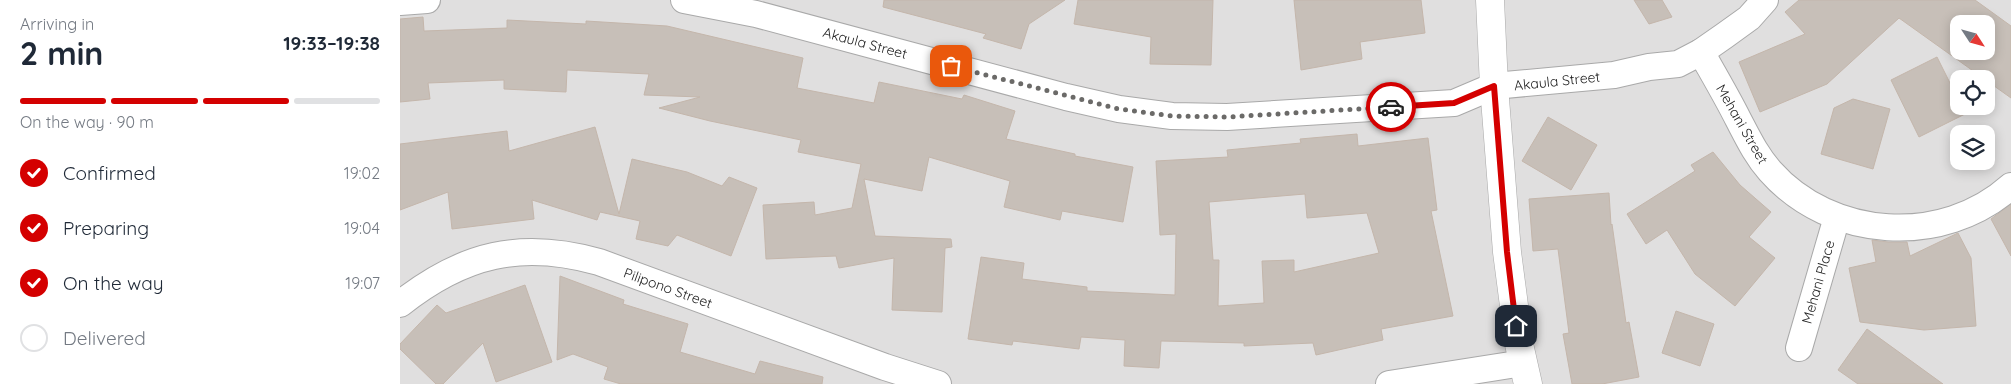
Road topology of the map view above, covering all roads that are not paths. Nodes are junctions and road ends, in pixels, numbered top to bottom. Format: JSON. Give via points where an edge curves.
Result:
{"nodes":[{"id":1,"x":426,"y":0,"type":"edge"},
{"id":2,"x":684,"y":0,"type":"edge"},
{"id":3,"x":1490,"y":0,"type":"edge"},
{"id":4,"x":1765,"y":0,"type":"edge"},
{"id":5,"x":400,"y":2,"type":"edge"},
{"id":6,"x":1701,"y":52,"type":"junction"},
{"id":7,"x":1494,"y":86,"type":"junction"},
{"id":8,"x":2011,"y":186,"type":"edge"},
{"id":9,"x":1837,"y":217,"type":"junction"},
{"id":10,"x":400,"y":304,"type":"edge"},
{"id":11,"x":1799,"y":348,"type":"dead end"},
{"id":12,"x":1526,"y":374,"type":"edge"},
{"id":13,"x":938,"y":384,"type":"edge"},
{"id":14,"x":1389,"y":384,"type":"edge"}],
"edges":[{"from":1,"to":5,"type":"street"},
{"from":2,"to":7,"type":"street","name":"Akaula Street","via":[[756,14],[1075,99],[1172,116],[1227,117],[1454,103]]},
{"from":3,"to":7,"type":"street"},
{"from":4,"to":6,"type":"street","name":"Akaula Street","via":[[1749,18]]},
{"from":6,"to":7,"type":"street","name":"Akaula Street","via":[[1678,64],[1614,75]]},
{"from":6,"to":9,"type":"street","name":"Mehani Street","via":[[1748,140],[1771,172],[1801,198]]},
{"from":7,"to":12,"type":"street","via":[[1507,252]]},
{"from":8,"to":9,"type":"street","name":"Mehani Street","via":[[1992,201],[1936,224],[1883,227]]},
{"from":9,"to":11,"type":"street","name":"Mehani Place"},
{"from":10,"to":13,"type":"street","name":"Pilipono Street","via":[[438,276],[482,258],[553,252],[599,262]]},
{"from":12,"to":14,"type":"street"}]}
